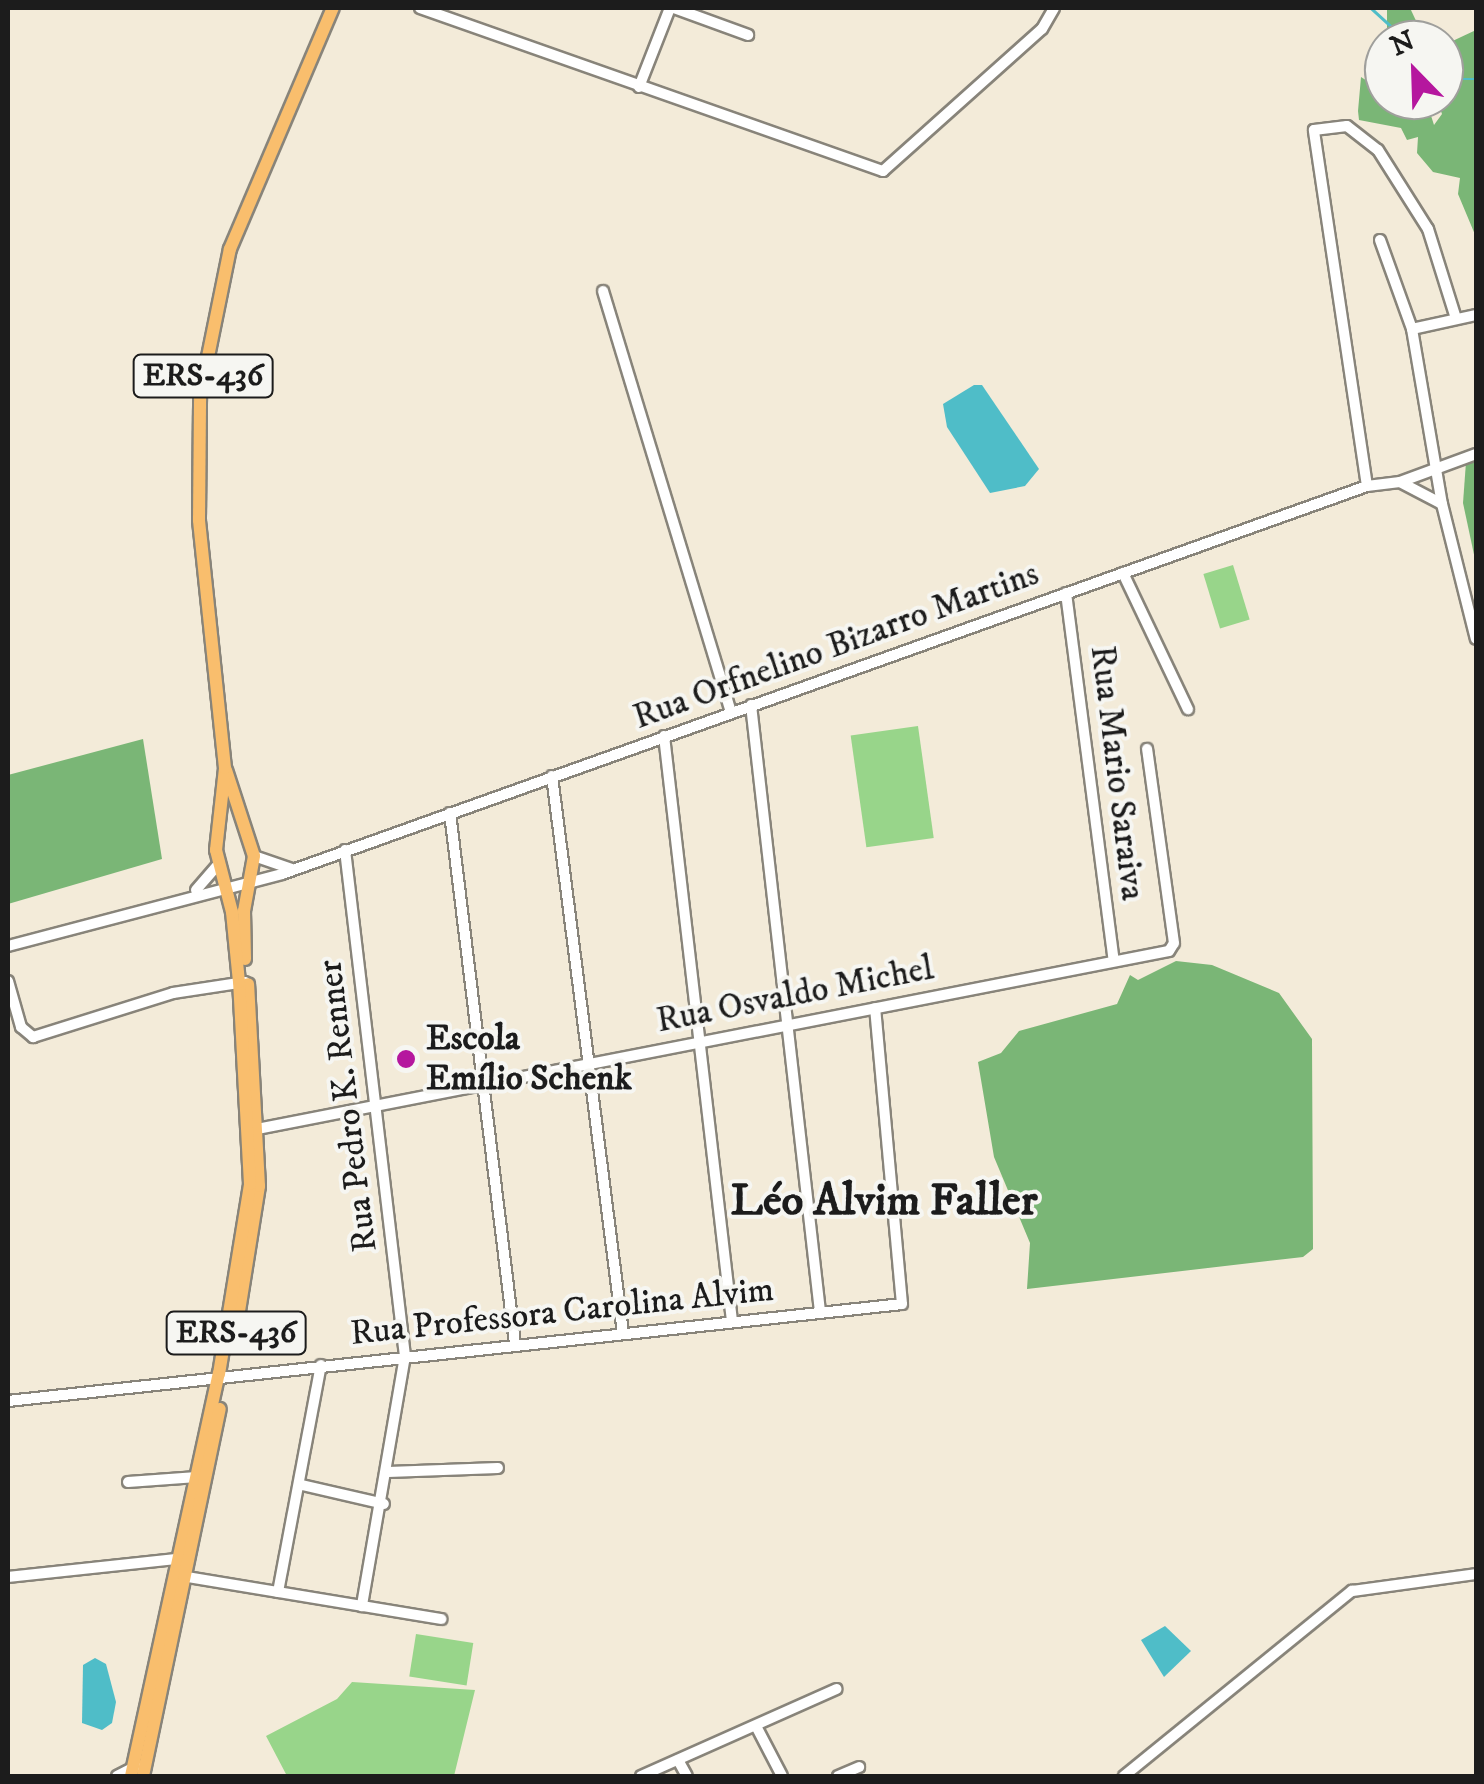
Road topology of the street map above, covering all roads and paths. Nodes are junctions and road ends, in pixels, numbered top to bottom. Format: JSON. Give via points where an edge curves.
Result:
{"nodes":[{"id":1,"x":333,"y":8,"type":"edge"},
{"id":2,"x":420,"y":8,"type":"edge"},
{"id":3,"x":672,"y":8,"type":"edge"},
{"id":4,"x":1054,"y":8,"type":"edge"},
{"id":5,"x":748,"y":34,"type":"dead end"},
{"id":6,"x":639,"y":87,"type":"junction"},
{"id":7,"x":1380,"y":240,"type":"dead end"},
{"id":8,"x":603,"y":291,"type":"dead end"},
{"id":9,"x":1455,"y":315,"type":"junction"},
{"id":10,"x":1476,"y":315,"type":"edge"},
{"id":11,"x":1412,"y":329,"type":"junction"},
{"id":12,"x":1476,"y":454,"type":"edge"},
{"id":13,"x":1436,"y":466,"type":"junction"},
{"id":14,"x":1400,"y":482,"type":"junction"},
{"id":15,"x":1367,"y":486,"type":"junction"},
{"id":16,"x":1442,"y":504,"type":"junction"},
{"id":17,"x":1123,"y":573,"type":"junction"},
{"id":18,"x":1066,"y":593,"type":"junction"},
{"id":19,"x":1476,"y":638,"type":"edge"},
{"id":20,"x":751,"y":706,"type":"junction"},
{"id":21,"x":1188,"y":709,"type":"dead end"},
{"id":22,"x":731,"y":712,"type":"junction"},
{"id":23,"x":664,"y":736,"type":"junction"},
{"id":24,"x":1147,"y":749,"type":"dead end"},
{"id":25,"x":224,"y":768,"type":"junction"},
{"id":26,"x":552,"y":776,"type":"junction"},
{"id":27,"x":450,"y":813,"type":"junction"},
{"id":28,"x":251,"y":835,"type":"junction"},
{"id":29,"x":216,"y":836,"type":"junction"},
{"id":30,"x":344,"y":850,"type":"junction"},
{"id":31,"x":254,"y":856,"type":"junction"},
{"id":32,"x":217,"y":866,"type":"junction"},
{"id":33,"x":292,"y":869,"type":"junction"},
{"id":34,"x":251,"y":883,"type":"junction"},
{"id":35,"x":226,"y":886,"type":"junction"},
{"id":36,"x":192,"y":894,"type":"junction"},
{"id":37,"x":8,"y":946,"type":"edge"},
{"id":38,"x":1114,"y":960,"type":"junction"},
{"id":39,"x":8,"y":981,"type":"edge"},
{"id":40,"x":243,"y":982,"type":"junction"},
{"id":41,"x":875,"y":1008,"type":"junction"},
{"id":42,"x":787,"y":1025,"type":"junction"},
{"id":43,"x":700,"y":1042,"type":"junction"},
{"id":44,"x":588,"y":1064,"type":"junction"},
{"id":45,"x":483,"y":1084,"type":"junction"},
{"id":46,"x":376,"y":1106,"type":"junction"},
{"id":47,"x":255,"y":1129,"type":"junction"},
{"id":48,"x":820,"y":1312,"type":"junction"},
{"id":49,"x":732,"y":1321,"type":"junction"},
{"id":50,"x":623,"y":1333,"type":"junction"},
{"id":51,"x":515,"y":1344,"type":"junction"},
{"id":52,"x":406,"y":1356,"type":"junction"},
{"id":53,"x":321,"y":1364,"type":"junction"},
{"id":54,"x":223,"y":1374,"type":"junction"},
{"id":55,"x":8,"y":1401,"type":"edge"},
{"id":56,"x":498,"y":1468,"type":"dead end"},
{"id":57,"x":388,"y":1472,"type":"junction"},
{"id":58,"x":196,"y":1477,"type":"junction"},
{"id":59,"x":128,"y":1482,"type":"dead end"},
{"id":60,"x":302,"y":1485,"type":"junction"},
{"id":61,"x":384,"y":1504,"type":"junction"},
{"id":62,"x":184,"y":1558,"type":"junction"},
{"id":63,"x":1476,"y":1574,"type":"edge"},
{"id":64,"x":180,"y":1576,"type":"junction"},
{"id":65,"x":8,"y":1577,"type":"edge"},
{"id":66,"x":278,"y":1592,"type":"junction"},
{"id":67,"x":362,"y":1606,"type":"junction"},
{"id":68,"x":441,"y":1619,"type":"dead end"},
{"id":69,"x":836,"y":1689,"type":"dead end"},
{"id":70,"x":756,"y":1726,"type":"junction"},
{"id":71,"x":678,"y":1760,"type":"junction"},
{"id":72,"x":859,"y":1767,"type":"dead end"},
{"id":73,"x":138,"y":1771,"type":"edge"},
{"id":74,"x":117,"y":1776,"type":"edge"},
{"id":75,"x":641,"y":1776,"type":"edge"},
{"id":76,"x":687,"y":1776,"type":"edge"},
{"id":77,"x":782,"y":1776,"type":"edge"},
{"id":78,"x":838,"y":1776,"type":"edge"},
{"id":79,"x":1124,"y":1776,"type":"edge"}],
"edges":[{"from":1,"to":25,"type":"main road","number":"ERS-436","via":[[250,191],[208,341],[197,471]]},
{"from":2,"to":6,"type":"street"},
{"from":3,"to":5,"type":"street"},
{"from":3,"to":6,"type":"street"},
{"from":4,"to":6,"type":"street","via":[[1042,29],[896,165],[877,170]]},
{"from":7,"to":11,"type":"street"},
{"from":8,"to":22,"type":"street"},
{"from":9,"to":10,"type":"street"},
{"from":9,"to":11,"type":"street"},
{"from":9,"to":15,"type":"street","via":[[1434,244],[1378,150],[1347,126],[1314,130]]},
{"from":11,"to":13,"type":"street"},
{"from":12,"to":13,"type":"street","name":"Rua Orfnelino Bizarro Martins"},
{"from":13,"to":14,"type":"street","name":"Rua Orfnelino Bizarro Martins"},
{"from":13,"to":16,"type":"street"},
{"from":14,"to":15,"type":"street","name":"Rua Orfnelino Bizarro Martins"},
{"from":14,"to":16,"type":"street"},
{"from":15,"to":17,"type":"street","name":"Rua Orfnelino Bizarro Martins"},
{"from":16,"to":19,"type":"street"},
{"from":17,"to":18,"type":"street","name":"Rua Orfnelino Bizarro Martins"},
{"from":17,"to":21,"type":"street"},
{"from":18,"to":20,"type":"street","name":"Rua Orfnelino Bizarro Martins"},
{"from":18,"to":38,"type":"street","name":"Rua Mario Saraiva"},
{"from":20,"to":22,"type":"street","name":"Rua Orfnelino Bizarro Martins"},
{"from":20,"to":42,"type":"street"},
{"from":22,"to":23,"type":"street","name":"Rua Orfnelino Bizarro Martins"},
{"from":23,"to":26,"type":"street","name":"Rua Orfnelino Bizarro Martins"},
{"from":23,"to":43,"type":"street"},
{"from":24,"to":38,"type":"street","name":"Rua Osvaldo Michel","via":[[1173,948]]},
{"from":25,"to":28,"type":"main road","number":"ERS-436"},
{"from":25,"to":29,"type":"main road","number":"ERS-436"},
{"from":26,"to":27,"type":"street","name":"Rua Orfnelino Bizarro Martins"},
{"from":26,"to":44,"type":"street"},
{"from":27,"to":30,"type":"street","name":"Rua Orfnelino Bizarro Martins"},
{"from":27,"to":45,"type":"street"},
{"from":28,"to":29,"type":"main road","via":[[238,826]]},
{"from":28,"to":31,"type":"main road","number":"ERS-436"},
{"from":29,"to":32,"type":"main road","number":"ERS-436"},
{"from":30,"to":33,"type":"street","name":"Rua Orfnelino Bizarro Martins"},
{"from":30,"to":46,"type":"street","name":"Rua Pedro K. Renner"},
{"from":31,"to":33,"type":"street"},
{"from":31,"to":34,"type":"main road","number":"ERS-436"},
{"from":32,"to":35,"type":"main road","number":"ERS-436"},
{"from":32,"to":36,"type":"street"},
{"from":33,"to":34,"type":"street","name":"Rua Orfnelino Bizarro Martins"},
{"from":34,"to":35,"type":"street","name":"Rua Orfnelino Bizarro Martins"},
{"from":34,"to":40,"type":"main road","number":"ERS-436"},
{"from":35,"to":36,"type":"street","name":"Rua Orfnelino Bizarro Martins"},
{"from":35,"to":40,"type":"main road","number":"ERS-436"},
{"from":36,"to":37,"type":"street","name":"Rua Orfnelino Bizarro Martins"},
{"from":38,"to":41,"type":"street","name":"Rua Osvaldo Michel"},
{"from":39,"to":40,"type":"street","via":[[18,1020],[32,1037],[173,992]]},
{"from":40,"to":47,"type":"main road","number":"ERS-436"},
{"from":41,"to":42,"type":"street","name":"Rua Osvaldo Michel"},
{"from":41,"to":48,"type":"street","name":"Rua Professora Carolina Alvim","via":[[902,1304]]},
{"from":42,"to":43,"type":"street","name":"Rua Osvaldo Michel"},
{"from":42,"to":48,"type":"street"},
{"from":43,"to":44,"type":"street","name":"Rua Osvaldo Michel"},
{"from":43,"to":49,"type":"street"},
{"from":44,"to":45,"type":"street","name":"Rua Osvaldo Michel"},
{"from":44,"to":50,"type":"street"},
{"from":45,"to":46,"type":"street","name":"Rua Osvaldo Michel"},
{"from":45,"to":51,"type":"street"},
{"from":46,"to":47,"type":"street","name":"Rua Osvaldo Michel"},
{"from":46,"to":52,"type":"street","name":"Rua Pedro K. Renner"},
{"from":47,"to":54,"type":"main road","number":"ERS-436","via":[[249,1269]]},
{"from":48,"to":49,"type":"street","name":"Rua Professora Carolina Alvim"},
{"from":49,"to":50,"type":"street","name":"Rua Professora Carolina Alvim"},
{"from":50,"to":51,"type":"street","name":"Rua Professora Carolina Alvim"},
{"from":51,"to":52,"type":"street","name":"Rua Professora Carolina Alvim"},
{"from":52,"to":53,"type":"street","name":"Rua Professora Carolina Alvim"},
{"from":52,"to":57,"type":"street","name":"Rua Pedro K. Renner"},
{"from":53,"to":54,"type":"street","name":"Rua Professora Carolina Alvim"},
{"from":53,"to":60,"type":"street"},
{"from":54,"to":55,"type":"street","name":"Rua Professora Carolina Alvim"},
{"from":54,"to":58,"type":"main road","number":"ERS-436"},
{"from":54,"to":62,"type":"main road","number":"ERS-436"},
{"from":56,"to":57,"type":"street"},
{"from":57,"to":61,"type":"street","name":"Rua Pedro K. Renner"},
{"from":58,"to":59,"type":"street"},
{"from":58,"to":62,"type":"main road","number":"ERS-436"},
{"from":60,"to":61,"type":"street"},
{"from":60,"to":66,"type":"street"},
{"from":61,"to":67,"type":"street","name":"Rua Pedro K. Renner"},
{"from":62,"to":64,"type":"main road","number":"ERS-436"},
{"from":62,"to":65,"type":"street"},
{"from":63,"to":79,"type":"street","via":[[1352,1592]]},
{"from":64,"to":66,"type":"street"},
{"from":64,"to":73,"type":"main road","number":"ERS-436"},
{"from":66,"to":67,"type":"street"},
{"from":67,"to":68,"type":"street"},
{"from":69,"to":70,"type":"street"},
{"from":70,"to":71,"type":"street"},
{"from":70,"to":77,"type":"street"},
{"from":71,"to":75,"type":"street"},
{"from":71,"to":76,"type":"street"},
{"from":72,"to":78,"type":"street"},
{"from":73,"to":74,"type":"street"}]}
